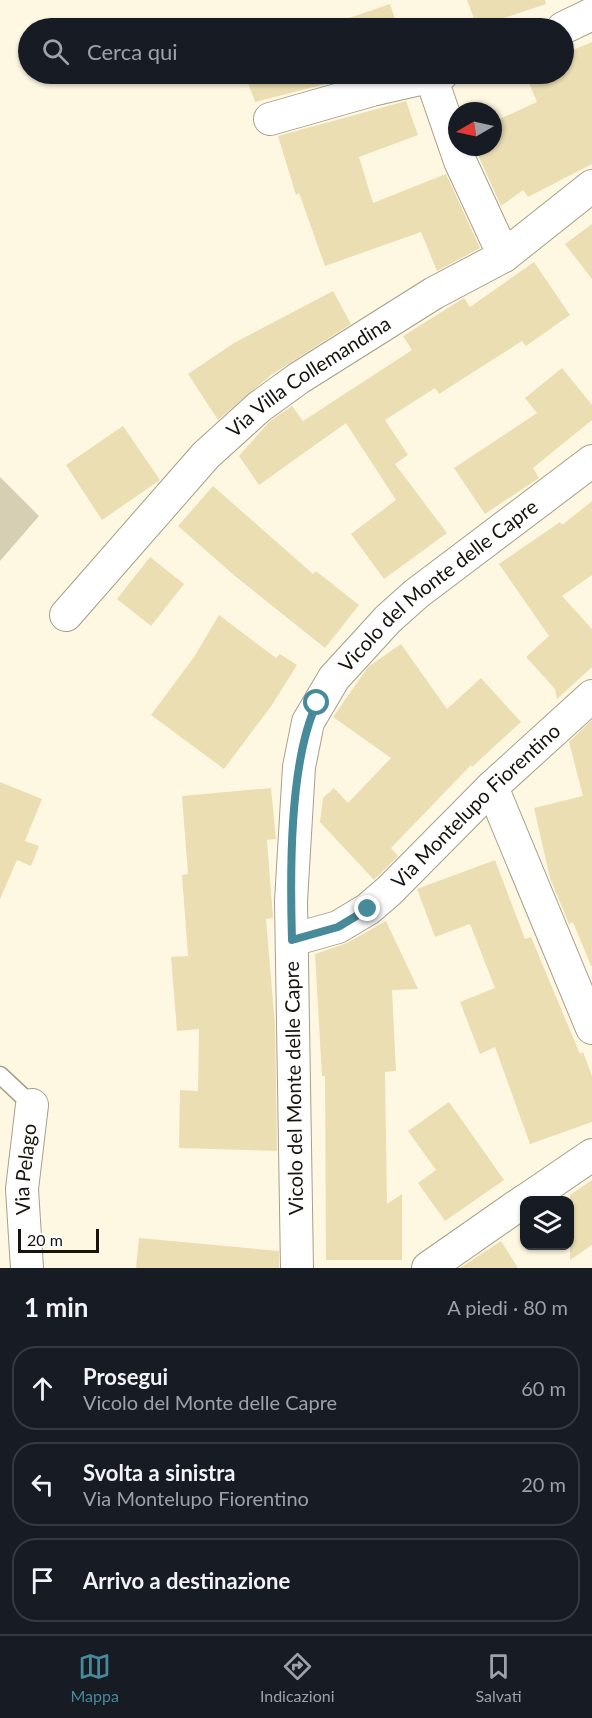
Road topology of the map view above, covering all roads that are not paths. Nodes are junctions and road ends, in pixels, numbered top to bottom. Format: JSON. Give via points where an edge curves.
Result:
{"nodes":[{"id":1,"x":592,"y":14,"type":"edge"},
{"id":2,"x":574,"y":23,"type":"edge"},
{"id":3,"x":398,"y":84,"type":"edge"},
{"id":4,"x":439,"y":84,"type":"edge"},
{"id":5,"x":270,"y":119,"type":"dead end"},
{"id":6,"x":592,"y":186,"type":"edge"},
{"id":7,"x":504,"y":256,"type":"junction"},
{"id":8,"x":592,"y":461,"type":"edge"},
{"id":9,"x":66,"y":615,"type":"dead end"},
{"id":10,"x":592,"y":696,"type":"edge"},
{"id":11,"x":492,"y":787,"type":"junction"},
{"id":12,"x":292,"y":940,"type":"junction"},
{"id":13,"x":592,"y":1028,"type":"edge"},
{"id":14,"x":0,"y":1075,"type":"edge"},
{"id":15,"x":32,"y":1105,"type":"joint"},
{"id":16,"x":592,"y":1155,"type":"edge"},
{"id":17,"x":532,"y":1196,"type":"edge"},
{"id":18,"x":520,"y":1204,"type":"edge"},
{"id":19,"x":27,"y":1268,"type":"edge"},
{"id":20,"x":297,"y":1268,"type":"edge"},
{"id":21,"x":428,"y":1268,"type":"edge"}],
"edges":[{"from":1,"to":2,"type":"street"},
{"from":3,"to":5,"type":"street"},
{"from":4,"to":7,"type":"street","via":[[460,161]]},
{"from":6,"to":7,"type":"street","name":"Via Villa Collemandina"},
{"from":7,"to":9,"type":"street","name":"Via Villa Collemandina","via":[[434,293],[259,407],[206,455]]},
{"from":8,"to":12,"type":"street","name":"Vicolo del Monte delle Capre","via":[[416,594],[351,656],[317,703],[308,722],[299,767]]},
{"from":10,"to":11,"type":"street","name":"Via Montelupo Fiorentino"},
{"from":11,"to":12,"type":"street","name":"Via Montelupo Fiorentino","via":[[404,878],[368,909],[338,927]]},
{"from":11,"to":13,"type":"street"},
{"from":12,"to":20,"type":"street","name":"Vicolo del Monte delle Capre"},
{"from":14,"to":15,"type":"lane"},
{"from":15,"to":19,"type":"street","name":"Via Pelago","via":[[22,1190]]},
{"from":16,"to":17,"type":"street"},
{"from":18,"to":21,"type":"street"}]}
